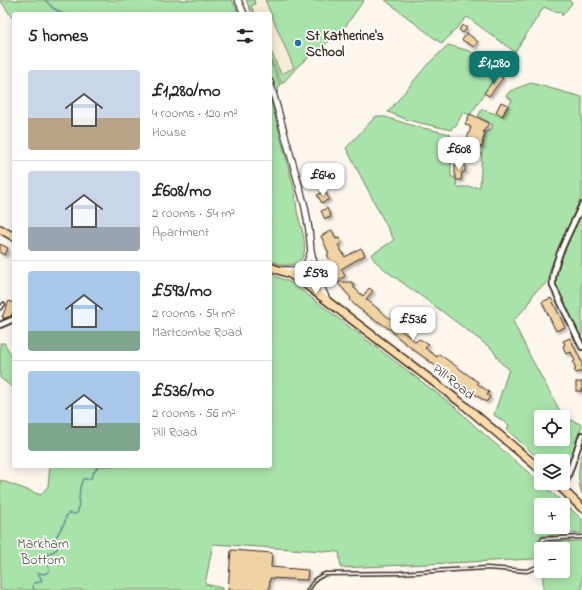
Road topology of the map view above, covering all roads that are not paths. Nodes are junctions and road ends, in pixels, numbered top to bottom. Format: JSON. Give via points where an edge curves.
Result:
{"nodes":[{"id":1,"x":238,"y":0,"type":"edge"},
{"id":2,"x":243,"y":12,"type":"edge"},
{"id":3,"x":272,"y":89,"type":"edge"},
{"id":4,"x":582,"y":205,"type":"edge"},
{"id":5,"x":0,"y":229,"type":"edge"},
{"id":6,"x":12,"y":236,"type":"edge"},
{"id":7,"x":311,"y":251,"type":"junction"},
{"id":8,"x":306,"y":265,"type":"junction"},
{"id":9,"x":272,"y":267,"type":"edge"},
{"id":10,"x":281,"y":270,"type":"junction"},
{"id":11,"x":315,"y":270,"type":"junction"},
{"id":12,"x":318,"y":280,"type":"junction"},
{"id":13,"x":308,"y":286,"type":"junction"},
{"id":14,"x":328,"y":302,"type":"junction"},
{"id":15,"x":4,"y":304,"type":"dead end"},
{"id":16,"x":0,"y":308,"type":"edge"},
{"id":17,"x":12,"y":320,"type":"edge"},
{"id":18,"x":0,"y":325,"type":"edge"},
{"id":19,"x":582,"y":347,"type":"edge"},
{"id":20,"x":582,"y":435,"type":"edge"},
{"id":21,"x":534,"y":464,"type":"edge"},
{"id":22,"x":570,"y":472,"type":"edge"},
{"id":23,"x":564,"y":490,"type":"edge"},
{"id":24,"x":582,"y":508,"type":"edge"},
{"id":25,"x":582,"y":537,"type":"edge"},
{"id":26,"x":542,"y":542,"type":"edge"},
{"id":27,"x":534,"y":568,"type":"edge"},
{"id":28,"x":309,"y":590,"type":"edge"}],
"edges":[{"from":1,"to":2,"type":"street"},
{"from":3,"to":7,"type":"street","name":"Pill Road","via":[[305,207]]},
{"from":4,"to":19,"type":"street","via":[[560,253],[552,280]]},
{"from":5,"to":6,"type":"main road"},
{"from":7,"to":8,"type":"street","name":"Pill Road"},
{"from":7,"to":11,"type":"street","name":"Pill Road"},
{"from":8,"to":10,"type":"street","via":[[294,270]]},
{"from":8,"to":11,"type":"street"},
{"from":8,"to":13,"type":"street","name":"Pill Road"},
{"from":9,"to":10,"type":"main road"},
{"from":10,"to":13,"type":"main road"},
{"from":11,"to":12,"type":"street","name":"Pill Road"},
{"from":12,"to":13,"type":"street"},
{"from":12,"to":14,"type":"street","name":"Pill Road"},
{"from":13,"to":14,"type":"main road"},
{"from":14,"to":21,"type":"main road","name":"Pill Road","via":[[463,404]]},
{"from":15,"to":16,"type":"lane"},
{"from":17,"to":18,"type":"street"},
{"from":20,"to":22,"type":"street"},
{"from":23,"to":24,"type":"main road"},
{"from":25,"to":26,"type":"lane","via":[[543,539]]},
{"from":27,"to":28,"type":"lane","via":[[527,571],[487,568],[325,574],[316,579]]}]}
